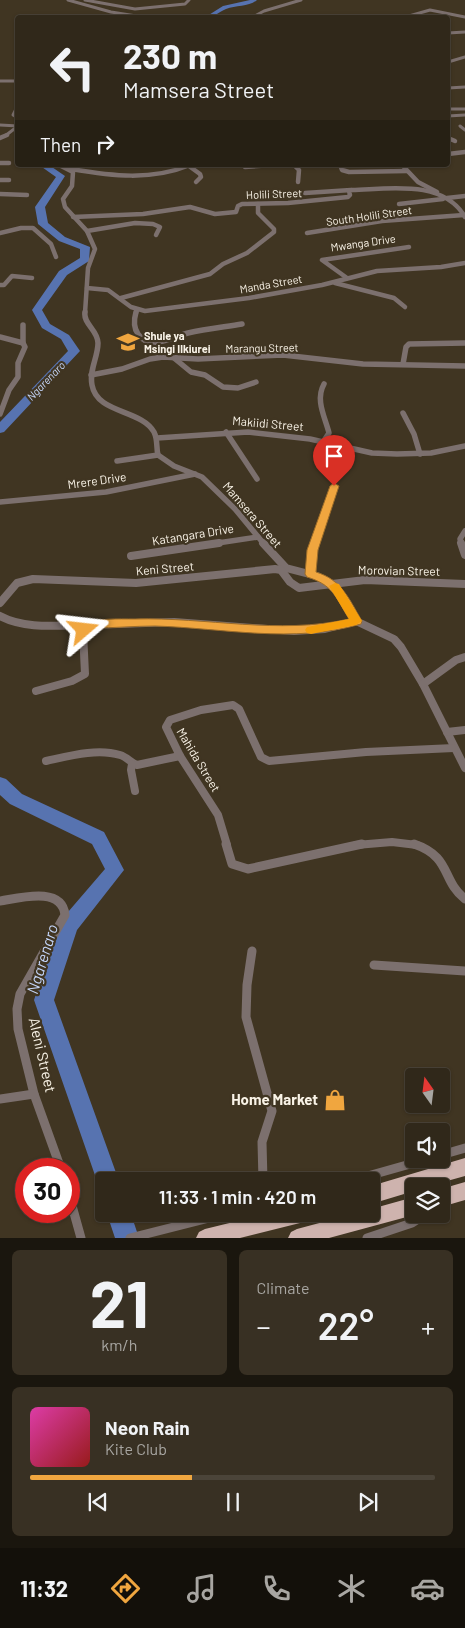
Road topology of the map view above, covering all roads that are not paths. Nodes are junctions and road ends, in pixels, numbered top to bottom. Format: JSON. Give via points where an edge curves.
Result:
{"nodes":[{"id":1,"x":68,"y":0,"type":"edge"},
{"id":2,"x":85,"y":0,"type":"edge"},
{"id":3,"x":188,"y":0,"type":"edge"},
{"id":4,"x":300,"y":0,"type":"edge"},
{"id":5,"x":130,"y":15,"type":"edge"},
{"id":6,"x":257,"y":15,"type":"edge"},
{"id":7,"x":412,"y":15,"type":"edge"},
{"id":8,"x":465,"y":17,"type":"edge"},
{"id":9,"x":465,"y":32,"type":"edge"},
{"id":10,"x":450,"y":33,"type":"edge"},
{"id":11,"x":465,"y":57,"type":"edge"},
{"id":12,"x":450,"y":61,"type":"edge"},
{"id":13,"x":0,"y":81,"type":"edge"},
{"id":14,"x":15,"y":81,"type":"edge"},
{"id":15,"x":465,"y":87,"type":"edge"},
{"id":16,"x":450,"y":88,"type":"edge"},
{"id":17,"x":450,"y":109,"type":"edge"},
{"id":18,"x":465,"y":109,"type":"edge"},
{"id":19,"x":450,"y":110,"type":"edge"},
{"id":20,"x":465,"y":115,"type":"edge"},
{"id":21,"x":450,"y":116,"type":"edge"},
{"id":22,"x":455,"y":116,"type":"junction"},
{"id":23,"x":0,"y":125,"type":"edge"},
{"id":24,"x":15,"y":126,"type":"edge"},
{"id":25,"x":460,"y":126,"type":"dead end"},
{"id":26,"x":15,"y":128,"type":"edge"},
{"id":27,"x":465,"y":130,"type":"edge"},
{"id":28,"x":0,"y":138,"type":"edge"},
{"id":29,"x":450,"y":139,"type":"edge"},
{"id":30,"x":455,"y":141,"type":"dead end"},
{"id":31,"x":465,"y":152,"type":"edge"},
{"id":32,"x":450,"y":154,"type":"edge"},
{"id":33,"x":0,"y":163,"type":"edge"},
{"id":34,"x":9,"y":163,"type":"dead end"},
{"id":35,"x":65,"y":167,"type":"edge"},
{"id":36,"x":183,"y":167,"type":"edge"},
{"id":37,"x":191,"y":167,"type":"edge"},
{"id":38,"x":296,"y":167,"type":"edge"},
{"id":39,"x":341,"y":167,"type":"edge"},
{"id":40,"x":404,"y":167,"type":"edge"},
{"id":41,"x":71,"y":169,"type":"junction"},
{"id":42,"x":407,"y":171,"type":"junction"},
{"id":43,"x":0,"y":180,"type":"edge"},
{"id":44,"x":9,"y":180,"type":"dead end"},
{"id":45,"x":196,"y":182,"type":"dead end"},
{"id":46,"x":298,"y":182,"type":"dead end"},
{"id":47,"x":352,"y":190,"type":"junction"},
{"id":48,"x":305,"y":193,"type":"dead end"},
{"id":49,"x":0,"y":194,"type":"edge"},
{"id":50,"x":26,"y":195,"type":"dead end"},
{"id":51,"x":465,"y":196,"type":"edge"},
{"id":52,"x":446,"y":197,"type":"junction"},
{"id":53,"x":258,"y":204,"type":"junction"},
{"id":54,"x":399,"y":204,"type":"dead end"},
{"id":55,"x":464,"y":216,"type":"edge"},
{"id":56,"x":73,"y":217,"type":"junction"},
{"id":57,"x":87,"y":231,"type":"junction"},
{"id":58,"x":0,"y":233,"type":"edge"},
{"id":59,"x":307,"y":233,"type":"dead end"},
{"id":60,"x":156,"y":234,"type":"dead end"},
{"id":61,"x":409,"y":248,"type":"dead end"},
{"id":62,"x":56,"y":257,"type":"dead end"},
{"id":63,"x":465,"y":263,"type":"edge"},
{"id":64,"x":32,"y":278,"type":"dead end"},
{"id":65,"x":347,"y":278,"type":"junction"},
{"id":66,"x":334,"y":282,"type":"junction"},
{"id":67,"x":0,"y":285,"type":"edge"},
{"id":68,"x":87,"y":288,"type":"junction"},
{"id":69,"x":121,"y":298,"type":"junction"},
{"id":70,"x":405,"y":307,"type":"dead end"},
{"id":71,"x":136,"y":310,"type":"junction"},
{"id":72,"x":242,"y":324,"type":"dead end"},
{"id":73,"x":23,"y":325,"type":"dead end"},
{"id":74,"x":0,"y":337,"type":"edge"},
{"id":75,"x":465,"y":343,"type":"edge"},
{"id":76,"x":23,"y":344,"type":"junction"},
{"id":77,"x":173,"y":357,"type":"junction"},
{"id":78,"x":403,"y":364,"type":"junction"},
{"id":79,"x":465,"y":366,"type":"edge"},
{"id":80,"x":91,"y":375,"type":"junction"},
{"id":81,"x":256,"y":382,"type":"dead end"},
{"id":82,"x":324,"y":384,"type":"dead end"},
{"id":83,"x":0,"y":390,"type":"edge"},
{"id":84,"x":9,"y":390,"type":"junction"},
{"id":85,"x":403,"y":413,"type":"dead end"},
{"id":86,"x":0,"y":414,"type":"edge"},
{"id":87,"x":226,"y":432,"type":"junction"},
{"id":88,"x":157,"y":438,"type":"junction"},
{"id":89,"x":323,"y":442,"type":"junction"},
{"id":90,"x":465,"y":446,"type":"edge"},
{"id":91,"x":158,"y":454,"type":"junction"},
{"id":92,"x":420,"y":454,"type":"junction"},
{"id":93,"x":117,"y":461,"type":"dead end"},
{"id":94,"x":195,"y":474,"type":"junction"},
{"id":95,"x":257,"y":479,"type":"dead end"},
{"id":96,"x":334,"y":486,"type":"dead end"},
{"id":97,"x":0,"y":502,"type":"edge"},
{"id":98,"x":465,"y":531,"type":"edge"},
{"id":99,"x":258,"y":537,"type":"junction"},
{"id":100,"x":465,"y":555,"type":"edge"},
{"id":101,"x":131,"y":556,"type":"dead end"},
{"id":102,"x":311,"y":574,"type":"junction"},
{"id":103,"x":465,"y":584,"type":"edge"},
{"id":104,"x":334,"y":585,"type":"junction"},
{"id":105,"x":0,"y":603,"type":"edge"},
{"id":106,"x":0,"y":616,"type":"edge"},
{"id":107,"x":356,"y":621,"type":"junction"},
{"id":108,"x":89,"y":625,"type":"junction"},
{"id":109,"x":465,"y":657,"type":"edge"},
{"id":110,"x":424,"y":684,"type":"junction"},
{"id":111,"x":36,"y":691,"type":"dead end"},
{"id":112,"x":465,"y":730,"type":"edge"},
{"id":113,"x":447,"y":732,"type":"junction"},
{"id":114,"x":454,"y":748,"type":"junction"},
{"id":115,"x":180,"y":756,"type":"junction"},
{"id":116,"x":46,"y":761,"type":"dead end"},
{"id":117,"x":132,"y":764,"type":"junction"},
{"id":118,"x":465,"y":768,"type":"edge"},
{"id":119,"x":135,"y":791,"type":"dead end"},
{"id":120,"x":465,"y":898,"type":"edge"},
{"id":121,"x":0,"y":901,"type":"edge"},
{"id":122,"x":252,"y":951,"type":"dead end"},
{"id":123,"x":374,"y":965,"type":"dead end"},
{"id":124,"x":465,"y":971,"type":"edge"},
{"id":125,"x":34,"y":1094,"type":"junction"},
{"id":126,"x":0,"y":1100,"type":"edge"},
{"id":127,"x":465,"y":1148,"type":"edge"},
{"id":128,"x":450,"y":1152,"type":"edge"},
{"id":129,"x":57,"y":1158,"type":"edge"},
{"id":130,"x":405,"y":1165,"type":"edge"},
{"id":131,"x":465,"y":1167,"type":"edge"},
{"id":132,"x":263,"y":1172,"type":"edge"},
{"id":133,"x":380,"y":1173,"type":"edge"},
{"id":134,"x":380,"y":1192,"type":"edge"},
{"id":135,"x":405,"y":1208,"type":"edge"},
{"id":136,"x":194,"y":1222,"type":"edge"},
{"id":137,"x":268,"y":1222,"type":"edge"},
{"id":138,"x":77,"y":1223,"type":"edge"},
{"id":139,"x":412,"y":1223,"type":"edge"},
{"id":140,"x":81,"y":1238,"type":"edge"},
{"id":141,"x":130,"y":1238,"type":"edge"},
{"id":142,"x":205,"y":1238,"type":"edge"},
{"id":143,"x":297,"y":1238,"type":"edge"},
{"id":144,"x":367,"y":1238,"type":"edge"}],
"edges":[{"from":1,"to":5,"type":"street"},
{"from":2,"to":3,"type":"street","via":[[140,9],[185,4]]},
{"from":4,"to":6,"type":"street"},
{"from":7,"to":8,"type":"street","via":[[430,10]]},
{"from":9,"to":10,"type":"street"},
{"from":11,"to":12,"type":"street"},
{"from":13,"to":14,"type":"street"},
{"from":15,"to":16,"type":"street"},
{"from":17,"to":18,"type":"street"},
{"from":19,"to":22,"type":"street"},
{"from":20,"to":22,"type":"street"},
{"from":21,"to":22,"type":"street"},
{"from":23,"to":24,"type":"street"},
{"from":25,"to":27,"type":"street"},
{"from":26,"to":28,"type":"street"},
{"from":29,"to":30,"type":"street"},
{"from":31,"to":32,"type":"street"},
{"from":33,"to":34,"type":"street"},
{"from":35,"to":41,"type":"street"},
{"from":36,"to":41,"type":"street","via":[[164,174],[122,177]]},
{"from":37,"to":45,"type":"street","via":[[201,175]]},
{"from":38,"to":46,"type":"street","via":[[299,170]]},
{"from":39,"to":42,"type":"street","via":[[349,172]]},
{"from":40,"to":42,"type":"street"},
{"from":41,"to":56,"type":"street","via":[[74,181],[63,202]]},
{"from":42,"to":52,"type":"street","via":[[418,182]]},
{"from":43,"to":44,"type":"street"},
{"from":47,"to":48,"type":"street"},
{"from":47,"to":52,"type":"street","name":"Holili Street","via":[[407,187]]},
{"from":47,"to":53,"type":"street","name":"Holili Street","via":[[348,192],[350,196],[341,198]]},
{"from":49,"to":50,"type":"street"},
{"from":51,"to":52,"type":"street"},
{"from":52,"to":54,"type":"street"},
{"from":52,"to":55,"type":"street"},
{"from":53,"to":56,"type":"street","name":"Holili Street","via":[[240,204],[232,214],[215,214],[190,207],[143,214]]},
{"from":53,"to":69,"type":"street","via":[[258,213],[274,230],[247,253],[210,274]]},
{"from":55,"to":59,"type":"street","name":"South Holili Street","via":[[382,221]]},
{"from":56,"to":57,"type":"street"},
{"from":57,"to":60,"type":"street","via":[[149,223],[160,227]]},
{"from":57,"to":68,"type":"street","via":[[95,252],[88,268]]},
{"from":58,"to":62,"type":"street","via":[[33,228],[50,242]]},
{"from":61,"to":65,"type":"street","name":"Mwanga Drive","via":[[322,260]]},
{"from":63,"to":65,"type":"street","name":"Manda Street","via":[[377,271]]},
{"from":64,"to":67,"type":"street","via":[[12,276]]},
{"from":65,"to":66,"type":"street","name":"Manda Street"},
{"from":66,"to":70,"type":"street","via":[[394,298]]},
{"from":66,"to":71,"type":"street","name":"Manda Street","via":[[227,302]]},
{"from":68,"to":69,"type":"street","via":[[108,290]]},
{"from":68,"to":80,"type":"street","via":[[84,318],[96,333],[98,344]]},
{"from":69,"to":71,"type":"street"},
{"from":71,"to":72,"type":"street","via":[[134,327],[147,342],[162,342],[189,333]]},
{"from":73,"to":76,"type":"street"},
{"from":74,"to":76,"type":"street"},
{"from":75,"to":78,"type":"street","via":[[409,344]]},
{"from":76,"to":84,"type":"street","via":[[18,377]]},
{"from":77,"to":78,"type":"street","name":"Marangu Street","via":[[283,355],[354,364]]},
{"from":77,"to":80,"type":"street","name":"Marangu Street","via":[[157,357]]},
{"from":77,"to":81,"type":"street","via":[[193,373],[205,375],[223,387],[238,388]]},
{"from":78,"to":79,"type":"street","name":"Marangu Street"},
{"from":80,"to":88,"type":"street","via":[[98,398],[143,422]]},
{"from":82,"to":89,"type":"street","via":[[319,396],[328,433]]},
{"from":83,"to":84,"type":"street"},
{"from":84,"to":86,"type":"street"},
{"from":85,"to":92,"type":"street"},
{"from":87,"to":88,"type":"street","name":"Makiidi Street"},
{"from":87,"to":89,"type":"street","name":"Makiidi Street"},
{"from":87,"to":95,"type":"street"},
{"from":88,"to":91,"type":"street"},
{"from":89,"to":92,"type":"street","name":"Makiidi Street","via":[[372,453]]},
{"from":90,"to":92,"type":"street","name":"Makiidi Street"},
{"from":91,"to":93,"type":"street"},
{"from":91,"to":94,"type":"street","name":"Mamsera Street","via":[[174,466]]},
{"from":94,"to":97,"type":"street","name":"Mrere Drive","via":[[106,492]]},
{"from":94,"to":99,"type":"street","name":"Mamsera Street","via":[[210,483]]},
{"from":96,"to":102,"type":"street","via":[[313,550]]},
{"from":98,"to":100,"type":"street","via":[[460,539]]},
{"from":99,"to":101,"type":"street","name":"Katangara Drive"},
{"from":99,"to":102,"type":"street","name":"Mamsera Street","via":[[286,568]]},
{"from":102,"to":104,"type":"street","name":"Mamsera Street"},
{"from":103,"to":104,"type":"street","name":"Morovian Street","via":[[365,580]]},
{"from":104,"to":105,"type":"street","name":"Keni Street","via":[[299,588],[281,570],[275,569],[136,583],[32,579],[18,583]]},
{"from":104,"to":107,"type":"street"},
{"from":106,"to":108,"type":"street","via":[[21,623]]},
{"from":107,"to":108,"type":"street","via":[[324,629],[294,631],[174,622]]},
{"from":107,"to":110,"type":"street","via":[[394,639]]},
{"from":108,"to":111,"type":"street","via":[[83,632],[85,674]]},
{"from":109,"to":110,"type":"street"},
{"from":110,"to":113,"type":"street"},
{"from":112,"to":113,"type":"street"},
{"from":113,"to":114,"type":"street"},
{"from":114,"to":115,"type":"street","name":"Mahida Street","via":[[269,761],[261,757],[240,710],[232,705],[196,711],[170,720],[166,727]]},
{"from":114,"to":118,"type":"street"},
{"from":115,"to":117,"type":"street"},
{"from":115,"to":120,"type":"street","name":"Mahida Street","via":[[218,815],[228,855],[232,864],[238,867],[248,869],[367,843],[420,845],[438,856],[455,888]]},
{"from":116,"to":117,"type":"street","via":[[99,753],[123,756]]},
{"from":117,"to":119,"type":"street"},
{"from":121,"to":125,"type":"street","name":"Aleni Street","via":[[56,897],[66,908],[20,994],[17,1010],[18,1029]]},
{"from":122,"to":132,"type":"street","via":[[246,1017],[272,1111],[262,1142]]},
{"from":123,"to":124,"type":"street"},
{"from":125,"to":126,"type":"street"},
{"from":125,"to":129,"type":"street","name":"Aleni Street"},
{"from":127,"to":128,"type":"street"},
{"from":130,"to":133,"type":"street"},
{"from":131,"to":134,"type":"highway"},
{"from":135,"to":143,"type":"highway"},
{"from":136,"to":141,"type":"street"},
{"from":137,"to":142,"type":"highway"},
{"from":138,"to":140,"type":"street"},
{"from":139,"to":144,"type":"street"}]}
